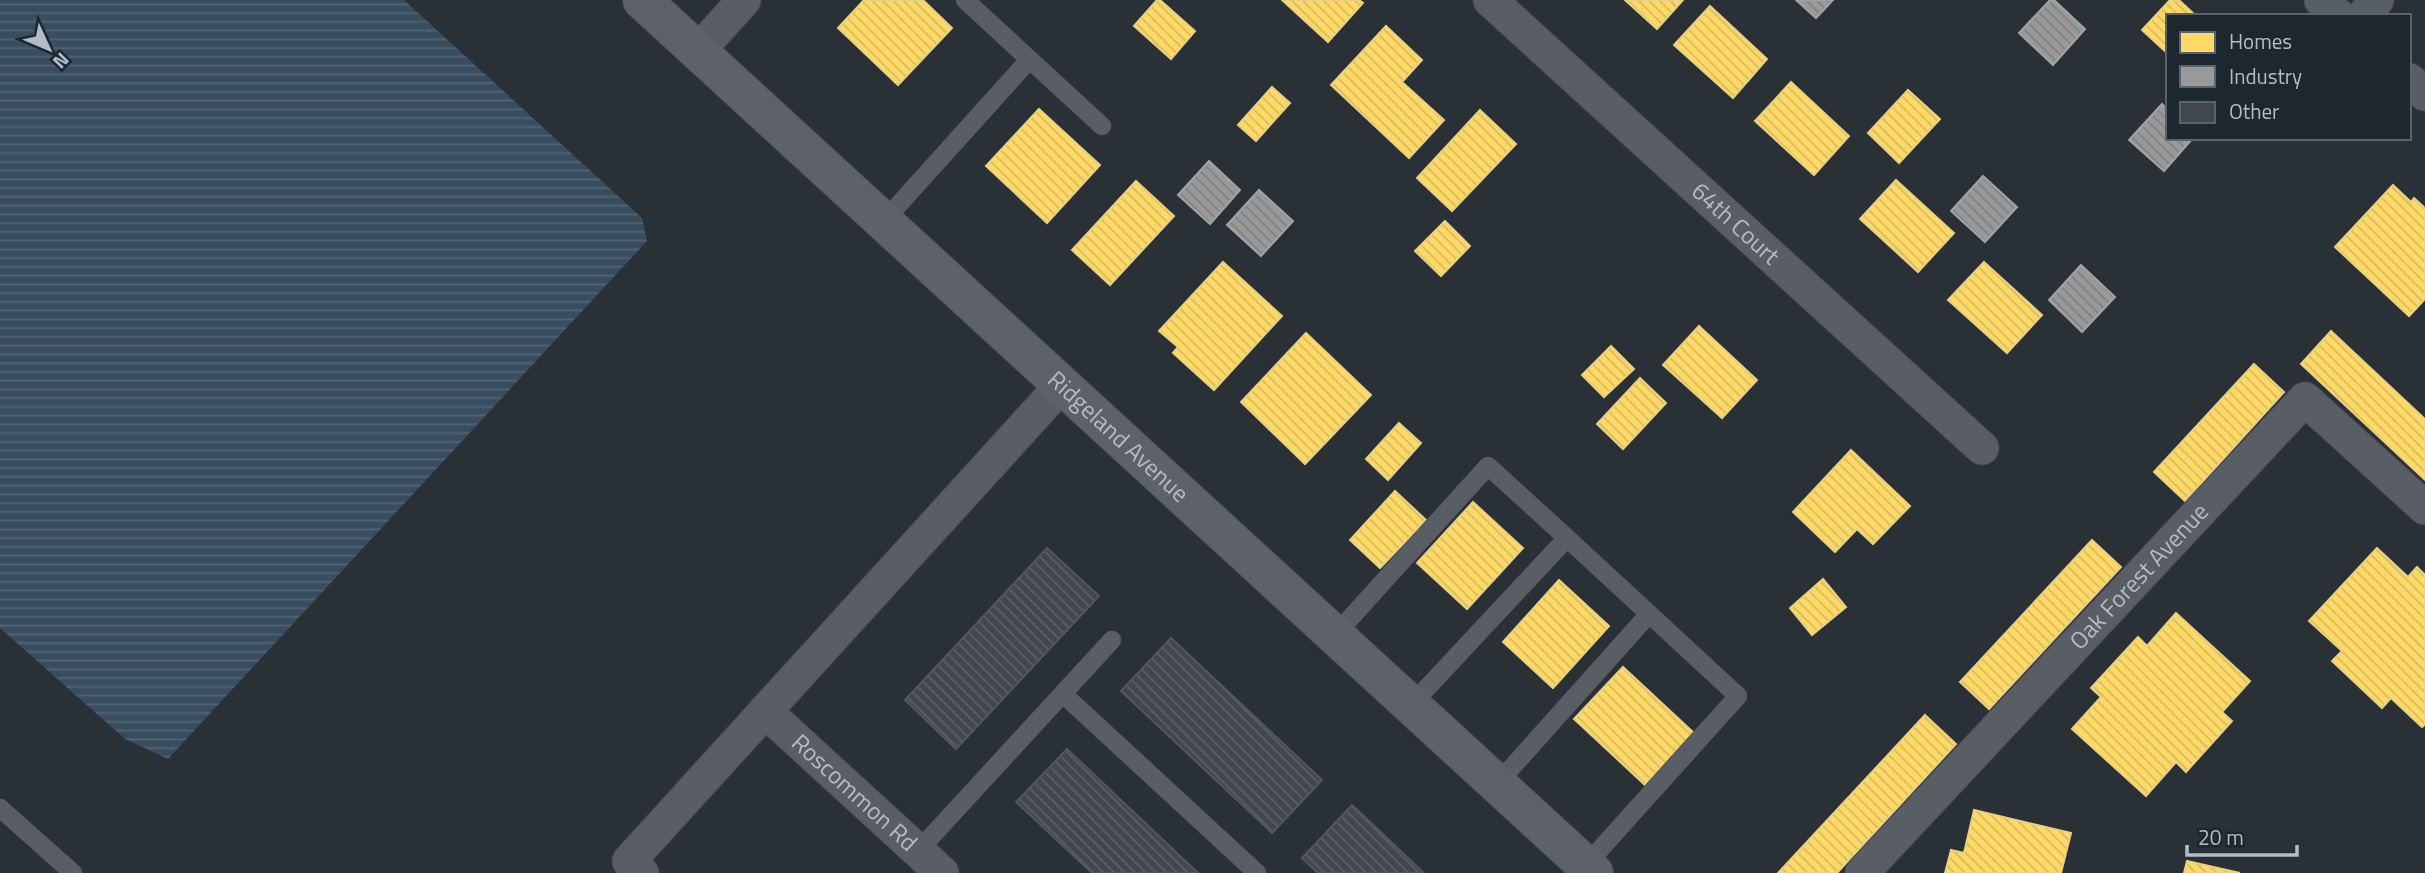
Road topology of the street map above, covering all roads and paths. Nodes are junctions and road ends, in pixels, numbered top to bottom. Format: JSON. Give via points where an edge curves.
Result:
{"nodes":[{"id":1,"x":642,"y":0,"type":"edge"},
{"id":2,"x":744,"y":0,"type":"edge"},
{"id":3,"x":965,"y":0,"type":"edge"},
{"id":4,"x":1490,"y":0,"type":"edge"},
{"id":5,"x":2322,"y":0,"type":"edge"},
{"id":6,"x":2377,"y":0,"type":"edge"},
{"id":7,"x":2337,"y":14,"type":"edge"},
{"id":8,"x":2365,"y":14,"type":"edge"},
{"id":9,"x":698,"y":51,"type":"junction"},
{"id":10,"x":1029,"y":61,"type":"junction"},
{"id":11,"x":2411,"y":82,"type":"edge"},
{"id":12,"x":2425,"y":94,"type":"edge"},
{"id":13,"x":1102,"y":126,"type":"dead end"},
{"id":14,"x":883,"y":222,"type":"junction"},
{"id":15,"x":1062,"y":385,"type":"junction"},
{"id":16,"x":1982,"y":448,"type":"dead end"},
{"id":17,"x":2425,"y":508,"type":"edge"},
{"id":18,"x":1567,"y":538,"type":"junction"},
{"id":19,"x":1649,"y":614,"type":"junction"},
{"id":20,"x":1335,"y":635,"type":"junction"},
{"id":21,"x":1112,"y":640,"type":"dead end"},
{"id":22,"x":1063,"y":694,"type":"junction"},
{"id":23,"x":1411,"y":705,"type":"junction"},
{"id":24,"x":765,"y":711,"type":"junction"},
{"id":25,"x":1497,"y":784,"type":"junction"},
{"id":26,"x":0,"y":808,"type":"edge"},
{"id":27,"x":918,"y":851,"type":"junction"},
{"id":28,"x":1590,"y":869,"type":"edge"},
{"id":29,"x":72,"y":873,"type":"edge"},
{"id":30,"x":642,"y":873,"type":"edge"},
{"id":31,"x":942,"y":873,"type":"edge"},
{"id":32,"x":1257,"y":873,"type":"edge"},
{"id":33,"x":1862,"y":873,"type":"edge"}],
"edges":[{"from":1,"to":9,"type":"street","name":"Ridgeland Avenue"},
{"from":2,"to":9,"type":"street"},
{"from":3,"to":10,"type":"lane"},
{"from":4,"to":16,"type":"street","name":"64th Court"},
{"from":5,"to":7,"type":"street"},
{"from":6,"to":8,"type":"street"},
{"from":9,"to":14,"type":"street","name":"Ridgeland Avenue"},
{"from":10,"to":13,"type":"lane"},
{"from":10,"to":14,"type":"lane"},
{"from":11,"to":12,"type":"street"},
{"from":14,"to":15,"type":"street","name":"Ridgeland Avenue"},
{"from":15,"to":20,"type":"street","name":"Ridgeland Avenue"},
{"from":15,"to":24,"type":"street"},
{"from":17,"to":33,"type":"street","name":"Oak Forest Avenue","via":[[2305,399]]},
{"from":18,"to":19,"type":"lane"},
{"from":18,"to":20,"type":"lane","via":[[1488,466]]},
{"from":18,"to":23,"type":"lane"},
{"from":19,"to":25,"type":"lane"},
{"from":19,"to":28,"type":"lane","via":[[1738,696]]},
{"from":20,"to":23,"type":"street","name":"Ridgeland Avenue"},
{"from":21,"to":22,"type":"lane"},
{"from":22,"to":27,"type":"lane"},
{"from":22,"to":32,"type":"lane"},
{"from":23,"to":25,"type":"street","name":"Ridgeland Avenue"},
{"from":24,"to":27,"type":"street","name":"Roscommon Rd"},
{"from":24,"to":30,"type":"street","via":[[629,861]]},
{"from":25,"to":28,"type":"street","name":"Ridgeland Avenue"},
{"from":26,"to":29,"type":"lane"},
{"from":27,"to":31,"type":"street","name":"Roscommon Rd"}]}
